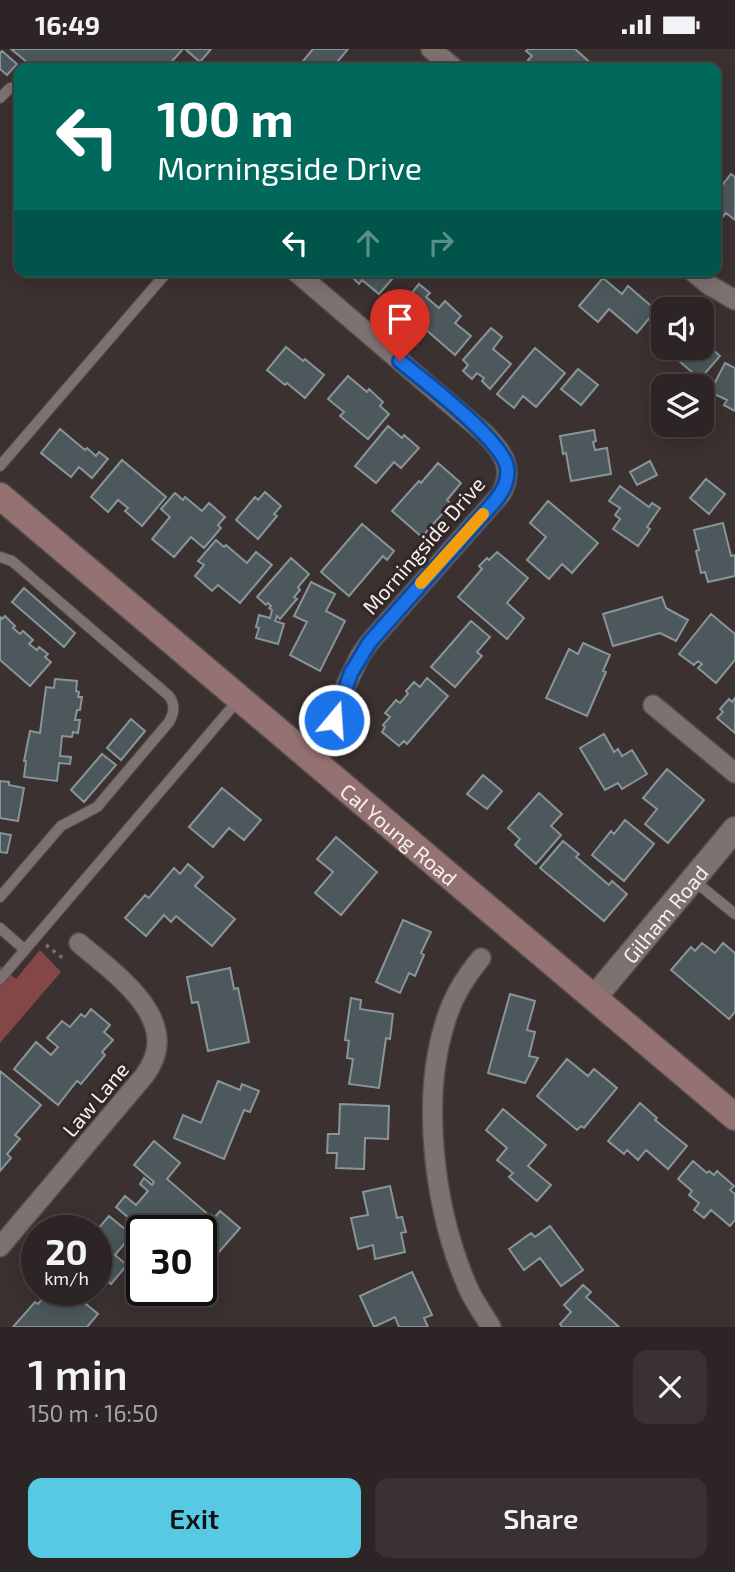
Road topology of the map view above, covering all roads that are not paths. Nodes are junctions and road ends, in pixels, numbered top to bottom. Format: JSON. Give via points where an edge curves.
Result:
{"nodes":[{"id":1,"x":431,"y":49,"type":"edge"},
{"id":2,"x":448,"y":63,"type":"edge"},
{"id":3,"x":14,"y":87,"type":"edge"},
{"id":4,"x":0,"y":98,"type":"edge"},
{"id":5,"x":163,"y":277,"type":"edge"},
{"id":6,"x":302,"y":277,"type":"edge"},
{"id":7,"x":699,"y":277,"type":"edge"},
{"id":8,"x":735,"y":300,"type":"edge"},
{"id":9,"x":0,"y":466,"type":"edge"},
{"id":10,"x":0,"y":496,"type":"edge"},
{"id":11,"x":0,"y":557,"type":"edge"},
{"id":12,"x":239,"y":699,"type":"junction"},
{"id":13,"x":653,"y":705,"type":"dead end"},
{"id":14,"x":308,"y":757,"type":"junction"},
{"id":15,"x":735,"y":773,"type":"edge"},
{"id":16,"x":735,"y":829,"type":"edge"},
{"id":17,"x":693,"y":879,"type":"junction"},
{"id":18,"x":0,"y":897,"type":"edge"},
{"id":19,"x":735,"y":914,"type":"edge"},
{"id":20,"x":0,"y":928,"type":"edge"},
{"id":21,"x":79,"y":943,"type":"road end"},
{"id":22,"x":25,"y":950,"type":"junction"},
{"id":23,"x":481,"y":958,"type":"dead end"},
{"id":24,"x":0,"y":979,"type":"edge"},
{"id":25,"x":594,"y":998,"type":"junction"},
{"id":26,"x":735,"y":1117,"type":"edge"},
{"id":27,"x":0,"y":1247,"type":"edge"},
{"id":28,"x":491,"y":1327,"type":"edge"}],
"edges":[{"from":1,"to":2,"type":"street"},
{"from":3,"to":4,"type":"lane"},
{"from":5,"to":9,"type":"lane"},
{"from":6,"to":14,"type":"street","name":"Morningside Drive","via":[[484,433],[507,466],[505,486],[495,501],[369,643],[345,685],[331,728]]},
{"from":7,"to":8,"type":"street"},
{"from":10,"to":12,"type":"main road","name":"Cal Young Road"},
{"from":11,"to":18,"type":"lane","via":[[12,561],[168,695],[174,707],[169,722],[97,807],[61,826]]},
{"from":12,"to":14,"type":"main road","name":"Cal Young Road"},
{"from":12,"to":22,"type":"lane"},
{"from":13,"to":15,"type":"street"},
{"from":14,"to":25,"type":"main road","name":"Cal Young Road"},
{"from":16,"to":17,"type":"street","name":"Gilham Road"},
{"from":17,"to":19,"type":"lane"},
{"from":17,"to":25,"type":"street","name":"Gilham Road"},
{"from":20,"to":22,"type":"lane"},
{"from":21,"to":27,"type":"street","name":"Law Lane","via":[[125,982],[149,1012],[155,1027],[155,1056],[144,1076]]},
{"from":22,"to":24,"type":"lane"},
{"from":23,"to":28,"type":"street","via":[[463,982],[444,1024],[436,1057],[433,1134],[442,1206],[453,1246],[470,1291]]},
{"from":25,"to":26,"type":"main road","name":"Cal Young Road"}]}
